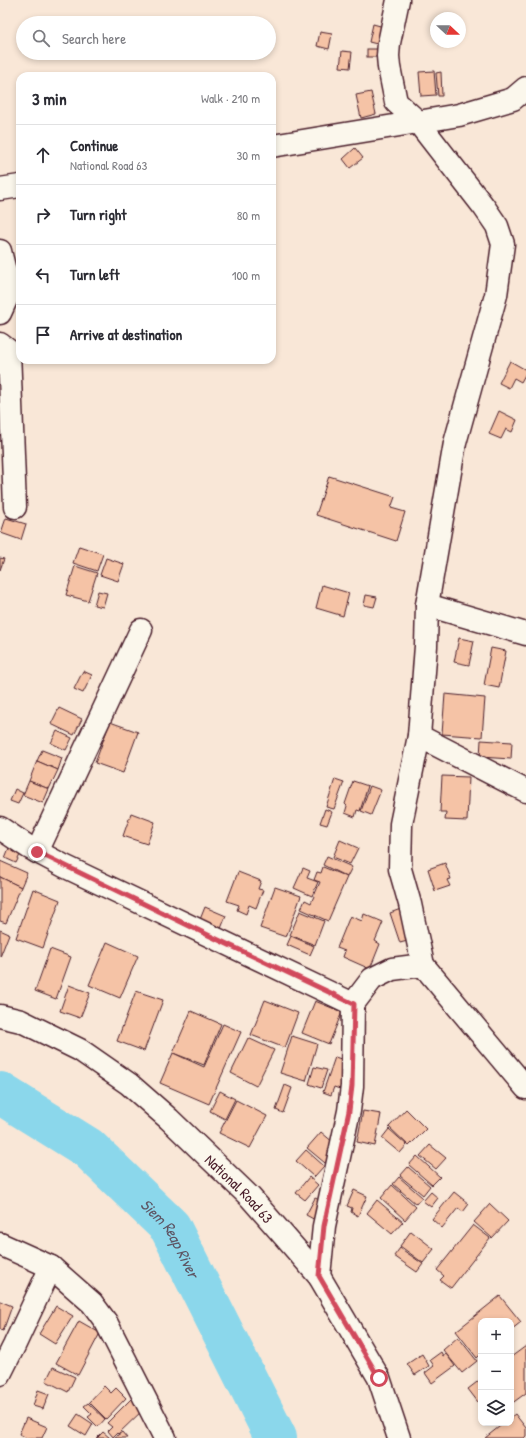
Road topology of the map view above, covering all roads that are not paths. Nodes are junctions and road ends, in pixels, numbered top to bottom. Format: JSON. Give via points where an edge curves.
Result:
{"nodes":[{"id":1,"x":398,"y":0,"type":"edge"},
{"id":2,"x":526,"y":88,"type":"edge"},
{"id":3,"x":418,"y":122,"type":"junction"},
{"id":4,"x":276,"y":145,"type":"edge"},
{"id":5,"x":16,"y":187,"type":"edge"},
{"id":6,"x":0,"y":189,"type":"edge"},
{"id":7,"x":0,"y":251,"type":"edge"},
{"id":8,"x":0,"y":313,"type":"edge"},
{"id":9,"x":0,"y":344,"type":"edge"},
{"id":10,"x":15,"y":507,"type":"dead end"},
{"id":11,"x":427,"y":605,"type":"junction"},
{"id":12,"x":141,"y":630,"type":"dead end"},
{"id":13,"x":526,"y":634,"type":"edge"},
{"id":14,"x":419,"y":736,"type":"junction"},
{"id":15,"x":526,"y":791,"type":"edge"},
{"id":16,"x":0,"y":828,"type":"edge"},
{"id":17,"x":37,"y":852,"type":"junction"},
{"id":18,"x":423,"y":965,"type":"junction"},
{"id":19,"x":354,"y":1004,"type":"junction"},
{"id":20,"x":0,"y":1016,"type":"edge"},
{"id":21,"x":526,"y":1088,"type":"edge"},
{"id":22,"x":0,"y":1244,"type":"edge"},
{"id":23,"x":51,"y":1267,"type":"junction"},
{"id":24,"x":319,"y":1276,"type":"junction"},
{"id":25,"x":0,"y":1374,"type":"edge"},
{"id":26,"x":165,"y":1438,"type":"edge"},
{"id":27,"x":399,"y":1438,"type":"edge"}],
"edges":[{"from":1,"to":3,"type":"street","via":[[388,43],[388,67],[396,102]]},
{"from":2,"to":3,"type":"street","via":[[513,99],[459,115]]},
{"from":3,"to":4,"type":"street"},
{"from":3,"to":11,"type":"street","via":[[484,207],[497,226],[503,244],[496,296],[455,443]]},
{"from":5,"to":6,"type":"street"},
{"from":7,"to":8,"type":"street","via":[[10,291]]},
{"from":9,"to":10,"type":"street","via":[[9,351]]},
{"from":11,"to":13,"type":"street"},
{"from":11,"to":14,"type":"street"},
{"from":12,"to":17,"type":"street"},
{"from":14,"to":15,"type":"street"},
{"from":14,"to":18,"type":"street","via":[[401,824],[400,869]]},
{"from":16,"to":17,"type":"street"},
{"from":17,"to":19,"type":"street"},
{"from":18,"to":19,"type":"street","via":[[392,969],[372,979]]},
{"from":18,"to":21,"type":"street"},
{"from":19,"to":24,"type":"street","via":[[349,1111],[324,1226]]},
{"from":20,"to":24,"type":"street","name":"National Road 63","via":[[21,1021],[80,1050],[129,1084],[170,1119],[250,1197]]},
{"from":22,"to":23,"type":"street"},
{"from":23,"to":25,"type":"street"},
{"from":23,"to":26,"type":"street","via":[[92,1303],[106,1322]]},
{"from":24,"to":27,"type":"street","name":"National Road 63","via":[[379,1378]]}]}
